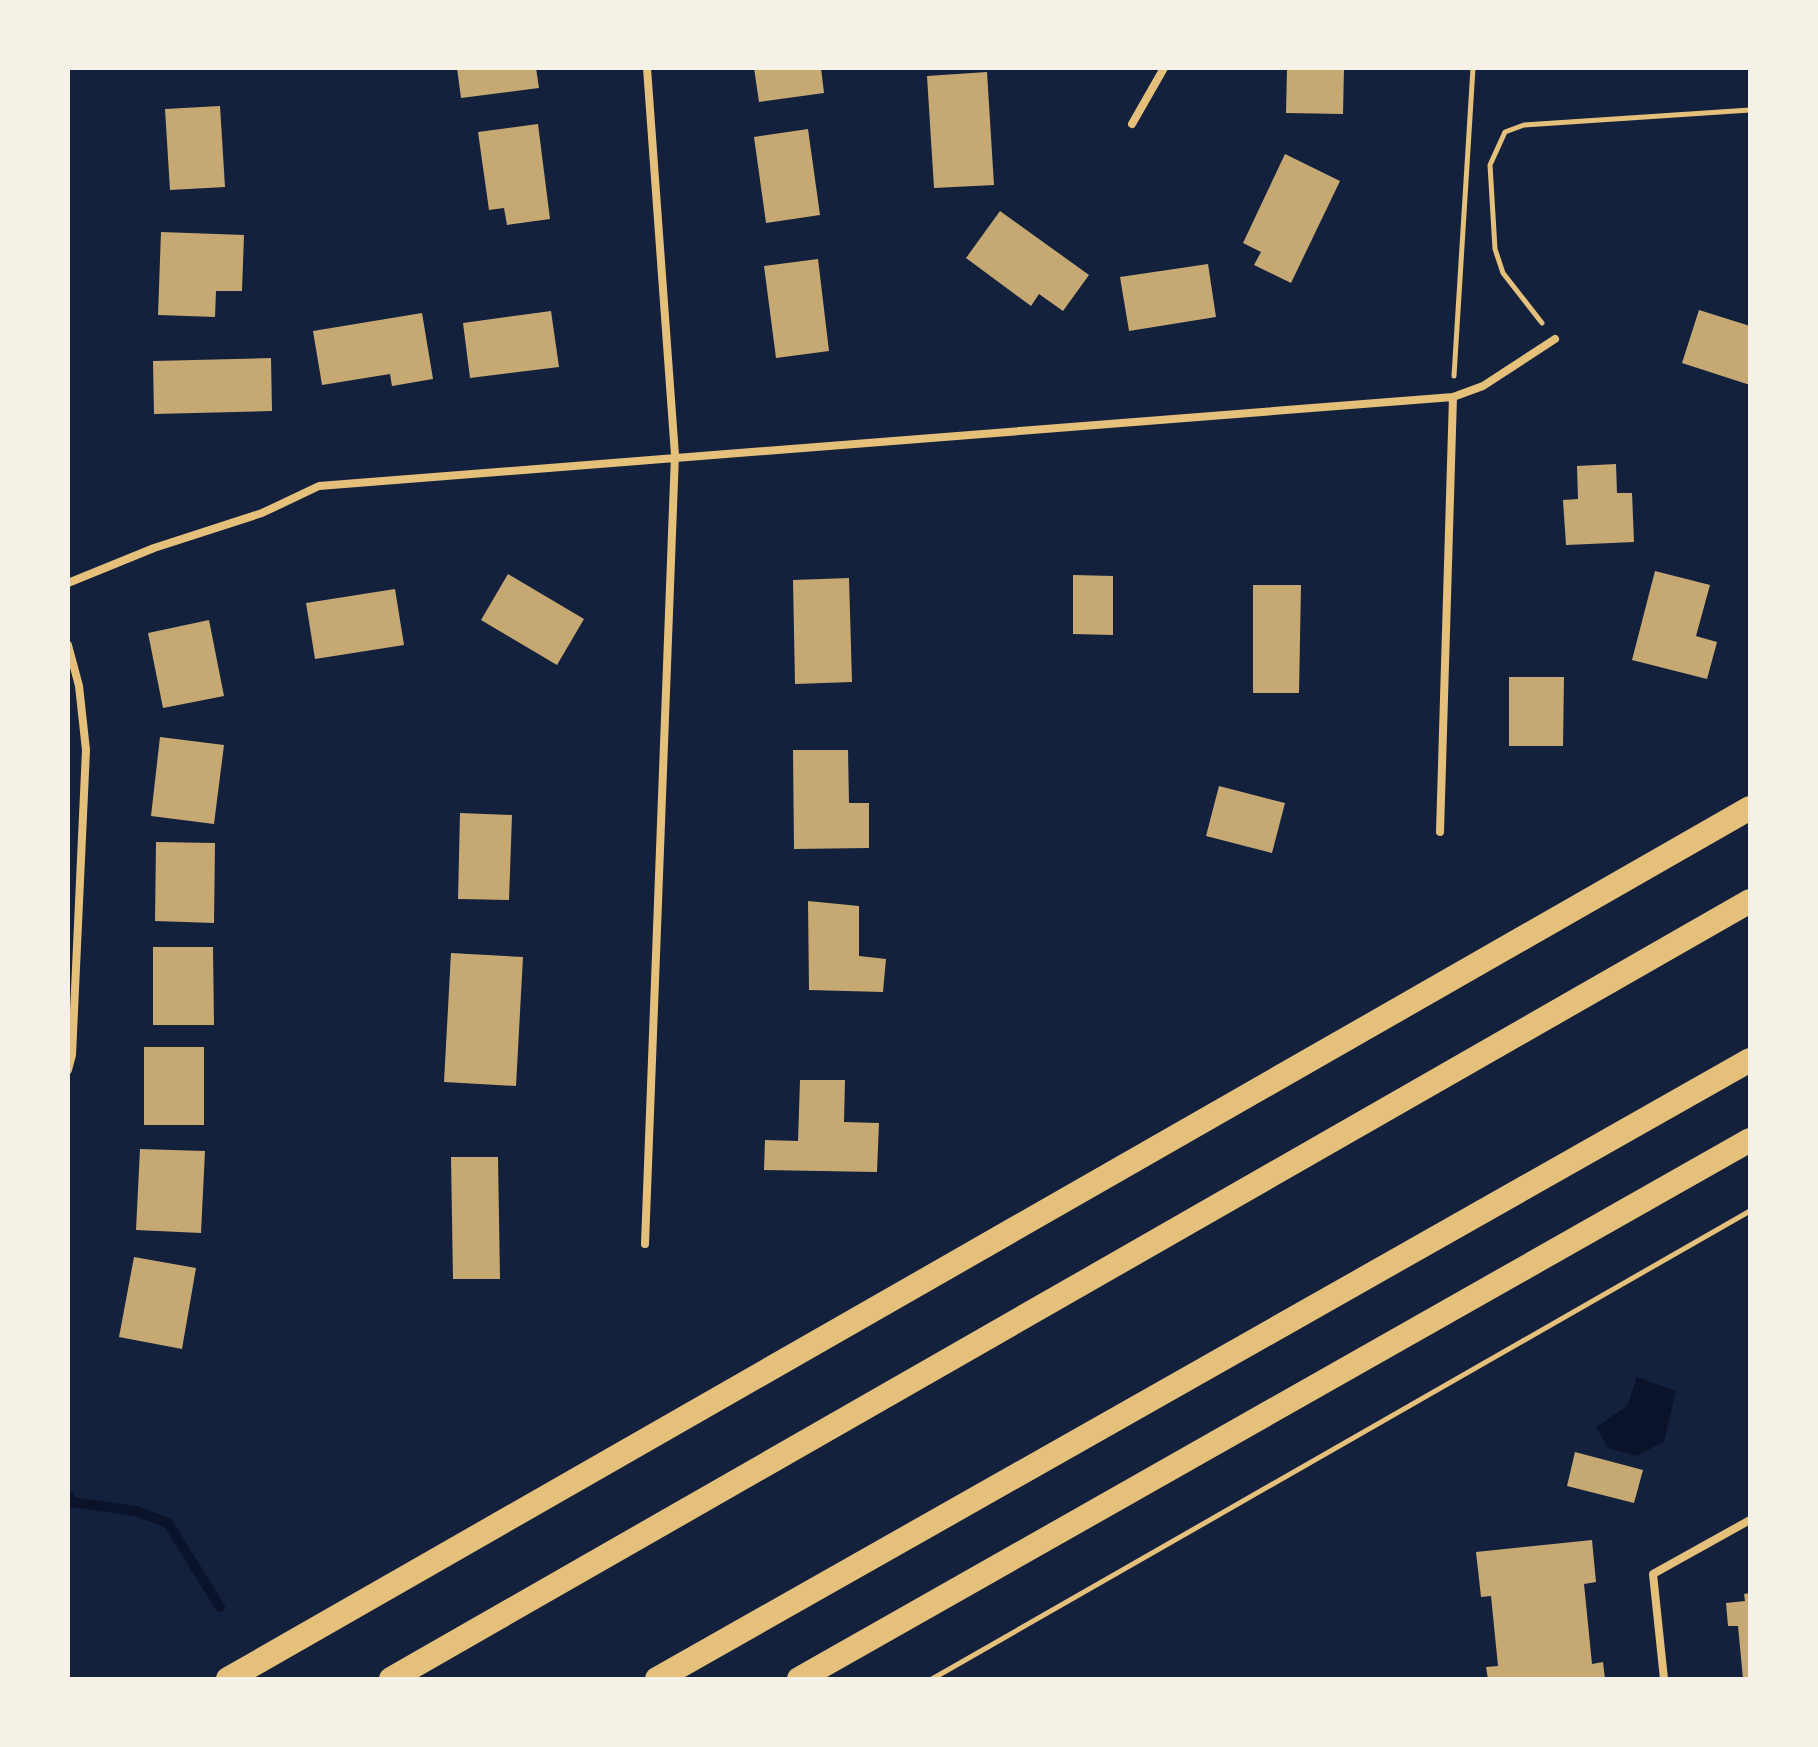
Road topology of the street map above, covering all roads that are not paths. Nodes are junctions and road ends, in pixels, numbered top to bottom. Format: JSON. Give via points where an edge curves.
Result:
{"nodes":[{"id":1,"x":647,"y":68,"type":"edge"},
{"id":2,"x":1164,"y":68,"type":"edge"},
{"id":3,"x":1132,"y":124,"type":"dead end"},
{"id":4,"x":1555,"y":339,"type":"road end"},
{"id":5,"x":1453,"y":397,"type":"junction"},
{"id":6,"x":675,"y":455,"type":"junction"},
{"id":7,"x":68,"y":583,"type":"edge"},
{"id":8,"x":68,"y":645,"type":"edge"},
{"id":9,"x":1750,"y":808,"type":"edge"},
{"id":10,"x":1440,"y":832,"type":"dead end"},
{"id":11,"x":1750,"y":901,"type":"edge"},
{"id":12,"x":1750,"y":1060,"type":"edge"},
{"id":13,"x":68,"y":1070,"type":"edge"},
{"id":14,"x":1750,"y":1140,"type":"edge"},
{"id":15,"x":645,"y":1244,"type":"dead end"},
{"id":16,"x":1750,"y":1520,"type":"edge"},
{"id":17,"x":228,"y":1679,"type":"edge"},
{"id":18,"x":391,"y":1679,"type":"edge"},
{"id":19,"x":657,"y":1679,"type":"edge"},
{"id":20,"x":799,"y":1679,"type":"edge"},
{"id":21,"x":1664,"y":1679,"type":"edge"}],
"edges":[{"from":1,"to":6,"type":"street"},
{"from":2,"to":3,"type":"street"},
{"from":4,"to":5,"type":"street","via":[[1483,386]]},
{"from":5,"to":6,"type":"street"},
{"from":5,"to":10,"type":"street"},
{"from":6,"to":7,"type":"street","via":[[319,486],[262,513]]},
{"from":6,"to":15,"type":"street"},
{"from":8,"to":13,"type":"street","via":[[86,750]]},
{"from":9,"to":17,"type":"highway"},
{"from":11,"to":18,"type":"highway"},
{"from":12,"to":19,"type":"highway"},
{"from":14,"to":20,"type":"highway"},
{"from":16,"to":21,"type":"street","via":[[1653,1574]]}]}
